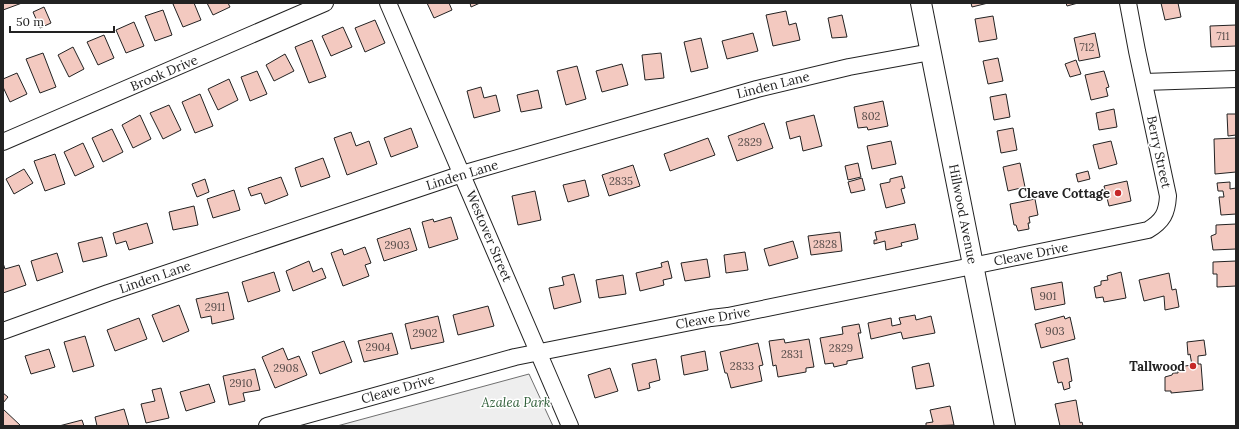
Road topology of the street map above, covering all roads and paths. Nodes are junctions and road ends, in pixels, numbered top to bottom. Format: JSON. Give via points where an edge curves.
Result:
{"nodes":[{"id":1,"x":325,"y":3,"type":"edge"},
{"id":2,"x":388,"y":3,"type":"edge"},
{"id":3,"x":921,"y":3,"type":"edge"},
{"id":4,"x":1128,"y":3,"type":"edge"},
{"id":5,"x":931,"y":52,"type":"junction"},
{"id":6,"x":1236,"y":79,"type":"edge"},
{"id":7,"x":1144,"y":82,"type":"junction"},
{"id":8,"x":3,"y":142,"type":"edge"},
{"id":9,"x":462,"y":174,"type":"junction"},
{"id":10,"x":1160,"y":220,"type":"joint"},
{"id":11,"x":974,"y":265,"type":"junction"},
{"id":12,"x":3,"y":331,"type":"edge"},
{"id":13,"x":538,"y":352,"type":"junction"},
{"id":14,"x":267,"y":426,"type":"edge"},
{"id":15,"x":570,"y":426,"type":"edge"},
{"id":16,"x":1005,"y":426,"type":"edge"}],
"edges":[{"from":1,"to":8,"type":"street","name":"Brook Drive"},
{"from":2,"to":9,"type":"street","name":"Westover Street"},
{"from":3,"to":5,"type":"main road","name":"Hillwood Avenue"},
{"from":4,"to":7,"type":"street","name":"Berry Street"},
{"from":5,"to":9,"type":"street","name":"Linden Lane","via":[[849,67],[757,89]]},
{"from":5,"to":11,"type":"main road","name":"Hillwood Avenue"},
{"from":6,"to":7,"type":"street"},
{"from":7,"to":10,"type":"street","name":"Berry Street","via":[[1168,196],[1168,206]]},
{"from":9,"to":12,"type":"street","name":"Linden Lane"},
{"from":9,"to":13,"type":"street","name":"Westover Street"},
{"from":10,"to":11,"type":"street","name":"Cleave Drive","via":[[1148,230],[1138,233]]},
{"from":11,"to":13,"type":"street","name":"Cleave Drive"},
{"from":11,"to":16,"type":"main road","name":"Hillwood Avenue"},
{"from":13,"to":14,"type":"street","name":"Cleave Drive"},
{"from":13,"to":15,"type":"street","name":"Westover Street"}]}
